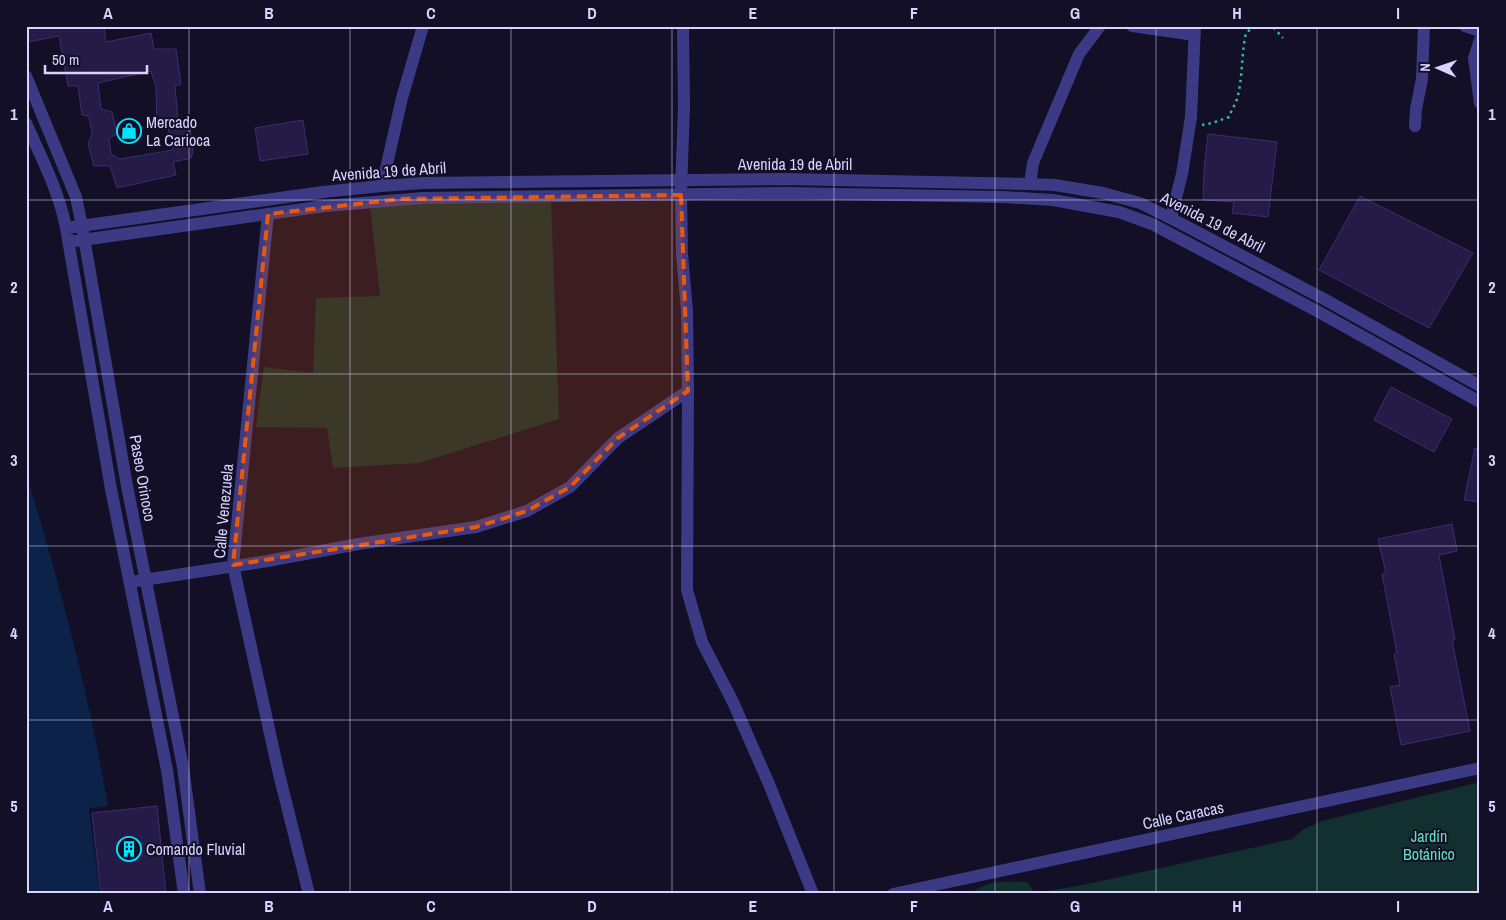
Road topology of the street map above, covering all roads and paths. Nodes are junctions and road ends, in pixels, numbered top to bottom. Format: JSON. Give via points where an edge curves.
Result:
{"nodes":[{"id":1,"x":423,"y":26,"type":"edge"},
{"id":2,"x":683,"y":26,"type":"edge"},
{"id":3,"x":1100,"y":26,"type":"edge"},
{"id":4,"x":1132,"y":26,"type":"edge"},
{"id":5,"x":1255,"y":26,"type":"edge"},
{"id":6,"x":1267,"y":26,"type":"edge"},
{"id":7,"x":1424,"y":26,"type":"edge"},
{"id":8,"x":1465,"y":26,"type":"edge"},
{"id":9,"x":1195,"y":31,"type":"edge"},
{"id":10,"x":1480,"y":31,"type":"edge"},
{"id":11,"x":1283,"y":38,"type":"dead end"},
{"id":12,"x":1480,"y":40,"type":"edge"},
{"id":13,"x":26,"y":76,"type":"edge"},
{"id":14,"x":1480,"y":103,"type":"edge"},
{"id":15,"x":26,"y":123,"type":"edge"},
{"id":16,"x":1189,"y":126,"type":"junction"},
{"id":17,"x":1415,"y":126,"type":"dead end"},
{"id":18,"x":681,"y":180,"type":"junction"},
{"id":19,"x":1030,"y":184,"type":"junction"},
{"id":20,"x":382,"y":186,"type":"junction"},
{"id":21,"x":681,"y":195,"type":"junction"},
{"id":22,"x":268,"y":214,"type":"junction"},
{"id":23,"x":1170,"y":218,"type":"junction"},
{"id":24,"x":82,"y":226,"type":"junction"},
{"id":25,"x":66,"y":228,"type":"junction"},
{"id":26,"x":84,"y":240,"type":"junction"},
{"id":27,"x":68,"y":242,"type":"junction"},
{"id":28,"x":1480,"y":386,"type":"edge"},
{"id":29,"x":688,"y":391,"type":"junction"},
{"id":30,"x":1480,"y":402,"type":"edge"},
{"id":31,"x":233,"y":565,"type":"junction"},
{"id":32,"x":146,"y":580,"type":"junction"},
{"id":33,"x":130,"y":582,"type":"junction"},
{"id":34,"x":1480,"y":768,"type":"edge"},
{"id":35,"x":184,"y":894,"type":"edge"},
{"id":36,"x":200,"y":894,"type":"edge"},
{"id":37,"x":309,"y":894,"type":"edge"},
{"id":38,"x":813,"y":894,"type":"edge"},
{"id":39,"x":893,"y":894,"type":"edge"}],
"edges":[{"from":1,"to":20,"type":"street"},
{"from":2,"to":18,"type":"street"},
{"from":3,"to":19,"type":"street","via":[[1079,54],[1036,155]]},
{"from":4,"to":9,"type":"street"},
{"from":5,"to":16,"type":"path","via":[[1246,33],[1237,99],[1229,117]]},
{"from":6,"to":11,"type":"path","via":[[1274,28]]},
{"from":7,"to":17,"type":"street","via":[[1422,79]]},
{"from":8,"to":10,"type":"street"},
{"from":9,"to":16,"type":"street"},
{"from":12,"to":14,"type":"street","via":[[1474,58]]},
{"from":13,"to":24,"type":"street","name":"Paseo Orinoco","via":[[73,189]]},
{"from":15,"to":25,"type":"street","name":"Paseo Orinoco","via":[[54,187]]},
{"from":16,"to":23,"type":"street","via":[[1182,174]]},
{"from":18,"to":19,"type":"street","name":"Avenida 19 de Abril"},
{"from":18,"to":20,"type":"street","name":"Avenida 19 de Abril"},
{"from":18,"to":21,"type":"street"},
{"from":19,"to":23,"type":"street","name":"Avenida 19 de Abril","via":[[1123,198]]},
{"from":20,"to":24,"type":"street","name":"Avenida 19 de Abril"},
{"from":21,"to":22,"type":"street","name":"Avenida 19 de Abril","via":[[423,198]]},
{"from":21,"to":29,"type":"street"},
{"from":21,"to":30,"type":"street","name":"Avenida 19 de Abril","via":[[786,193],[1003,197],[1053,200],[1119,212],[1176,236]]},
{"from":22,"to":26,"type":"street","name":"Avenida 19 de Abril"},
{"from":22,"to":31,"type":"street","name":"Calle Venezuela"},
{"from":23,"to":28,"type":"street","name":"Avenida 19 de Abril"},
{"from":24,"to":25,"type":"street","name":"Avenida 19 de Abril"},
{"from":24,"to":26,"type":"street","name":"Paseo Orinoco"},
{"from":25,"to":27,"type":"street","name":"Paseo Orinoco"},
{"from":26,"to":27,"type":"street","name":"Avenida 19 de Abril"},
{"from":26,"to":32,"type":"street","name":"Paseo Orinoco"},
{"from":27,"to":33,"type":"street","name":"Paseo Orinoco"},
{"from":29,"to":31,"type":"street","via":[[618,438],[570,487],[527,511],[476,527]]},
{"from":29,"to":38,"type":"street","via":[[687,590],[702,642],[733,702]]},
{"from":31,"to":32,"type":"street"},
{"from":31,"to":37,"type":"street","name":"Calle Venezuela"},
{"from":32,"to":33,"type":"street"},
{"from":32,"to":36,"type":"street","name":"Paseo Orinoco","via":[[182,767]]},
{"from":33,"to":35,"type":"street","name":"Paseo Orinoco","via":[[167,770]]},
{"from":34,"to":39,"type":"street","name":"Calle Caracas"}]}
